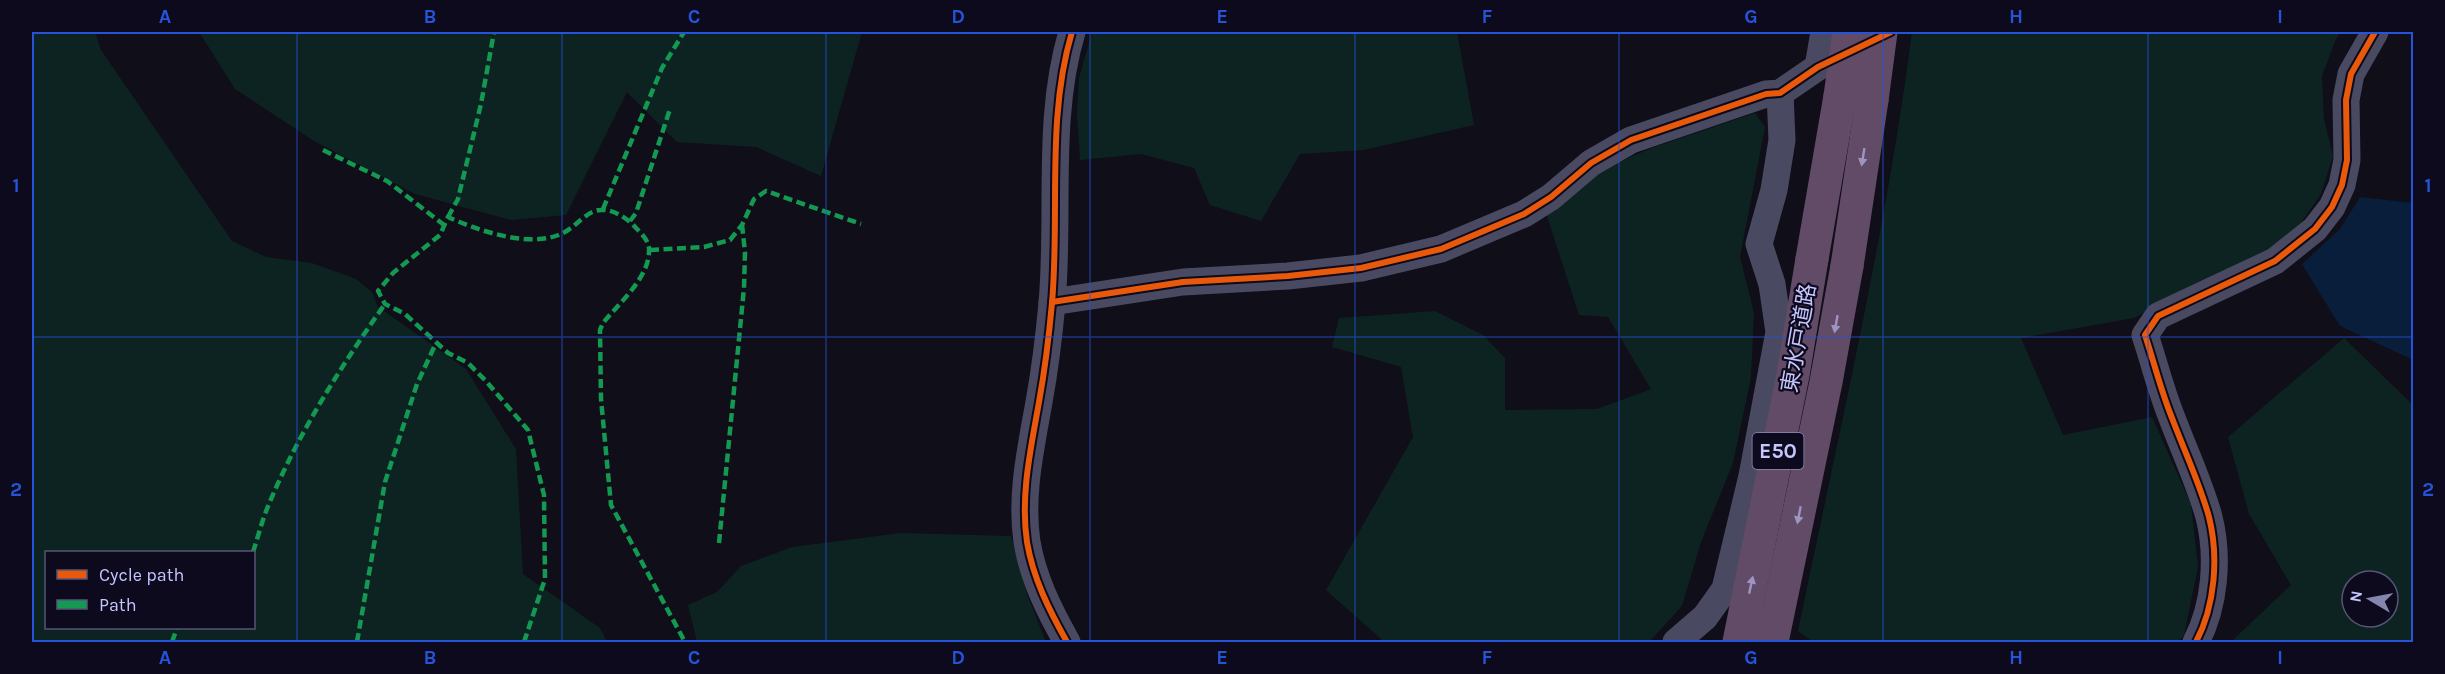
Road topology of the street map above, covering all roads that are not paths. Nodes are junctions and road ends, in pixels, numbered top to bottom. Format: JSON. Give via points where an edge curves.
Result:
{"nodes":[{"id":1,"x":1071,"y":32,"type":"edge"},
{"id":2,"x":1824,"y":32,"type":"edge"},
{"id":3,"x":1849,"y":32,"type":"edge"},
{"id":4,"x":1881,"y":32,"type":"edge"},
{"id":5,"x":1892,"y":32,"type":"edge"},
{"id":6,"x":2367,"y":33,"type":"edge"},
{"id":7,"x":1818,"y":67,"type":"junction"},
{"id":8,"x":1780,"y":93,"type":"junction"},
{"id":9,"x":1052,"y":302,"type":"junction"},
{"id":10,"x":1705,"y":617,"type":"junction"},
{"id":11,"x":1066,"y":642,"type":"edge"},
{"id":12,"x":1676,"y":642,"type":"edge"},
{"id":13,"x":1738,"y":642,"type":"edge"},
{"id":14,"x":1772,"y":642,"type":"edge"},
{"id":15,"x":1781,"y":642,"type":"edge"},
{"id":16,"x":2196,"y":642,"type":"edge"}],
"edges":[{"from":1,"to":9,"type":"street","via":[[1059,95]]},
{"from":2,"to":7,"type":"street"},
{"from":13,"to":3,"type":"highway","name":"東水戸道路","number":"E50","one_way":true,"bridge":true,"via":[[1793,375]]},
{"from":4,"to":14,"type":"highway","name":"東水戸道路","number":"E50","one_way":true,"bridge":true,"via":[[1847,266]]},
{"from":5,"to":7,"type":"street"},
{"from":6,"to":16,"type":"street","via":[[2351,74],[2346,100],[2347,160],[2332,207],[2315,229],[2275,261],[2158,316],[2145,335],[2209,518],[2214,559],[2212,595]]},
{"from":7,"to":8,"type":"street"},
{"from":8,"to":9,"type":"street","via":[[1766,94],[1631,140],[1591,162],[1551,197],[1524,214],[1441,249],[1361,268],[1183,282]]},
{"from":8,"to":10,"type":"street","via":[[1782,140],[1759,244],[1772,284],[1779,332],[1752,476],[1725,589]]},
{"from":9,"to":11,"type":"street","via":[[1025,512],[1033,570]]},
{"from":10,"to":12,"type":"street"},
{"from":10,"to":15,"type":"street","via":[[1759,627]]}]}
